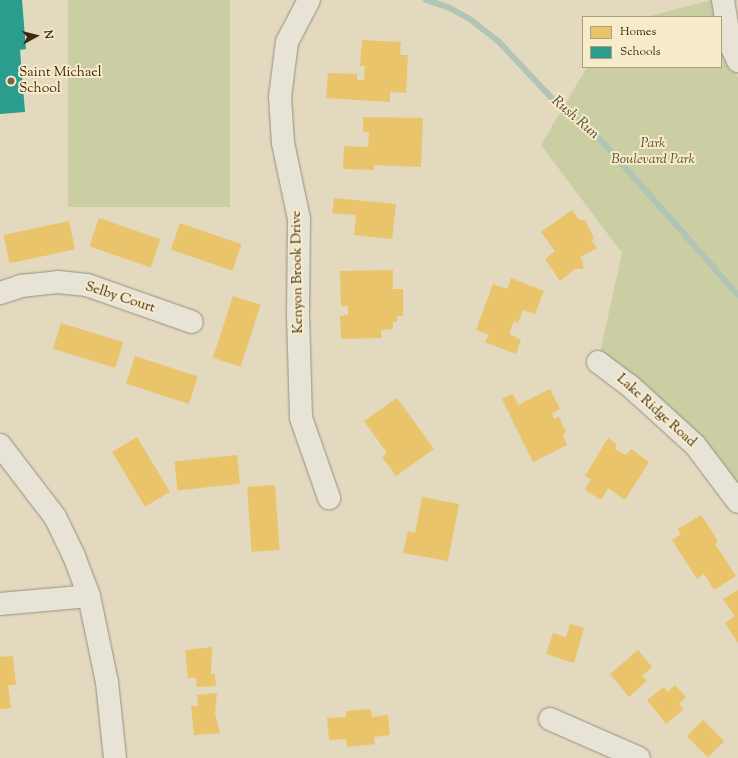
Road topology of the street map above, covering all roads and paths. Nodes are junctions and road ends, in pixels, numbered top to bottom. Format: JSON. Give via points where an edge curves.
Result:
{"nodes":[{"id":1,"x":308,"y":0,"type":"edge"},
{"id":2,"x":723,"y":0,"type":"edge"},
{"id":3,"x":738,"y":61,"type":"edge"},
{"id":4,"x":0,"y":293,"type":"edge"},
{"id":5,"x":192,"y":322,"type":"dead end"},
{"id":6,"x":598,"y":362,"type":"dead end"},
{"id":7,"x":0,"y":445,"type":"edge"},
{"id":8,"x":329,"y":498,"type":"dead end"},
{"id":9,"x":738,"y":502,"type":"edge"},
{"id":10,"x":89,"y":596,"type":"junction"},
{"id":11,"x":0,"y":604,"type":"edge"},
{"id":12,"x":550,"y":719,"type":"dead end"},
{"id":13,"x":115,"y":758,"type":"edge"},
{"id":14,"x":638,"y":758,"type":"edge"}],
"edges":[{"from":1,"to":8,"type":"street","name":"Kenyon Brook Drive","via":[[287,42],[280,97],[283,143],[300,218],[298,316],[301,418]]},
{"from":2,"to":3,"type":"street","via":[[730,44]]},
{"from":4,"to":5,"type":"street","name":"Selby Court","via":[[21,286],[58,282],[87,285]]},
{"from":6,"to":9,"type":"street","name":"Lake Ridge Road","via":[[629,385],[695,445]]},
{"from":7,"to":10,"type":"street","via":[[54,517],[74,556]]},
{"from":10,"to":11,"type":"street"},
{"from":10,"to":13,"type":"street","via":[[107,682]]},
{"from":12,"to":14,"type":"street"}]}
